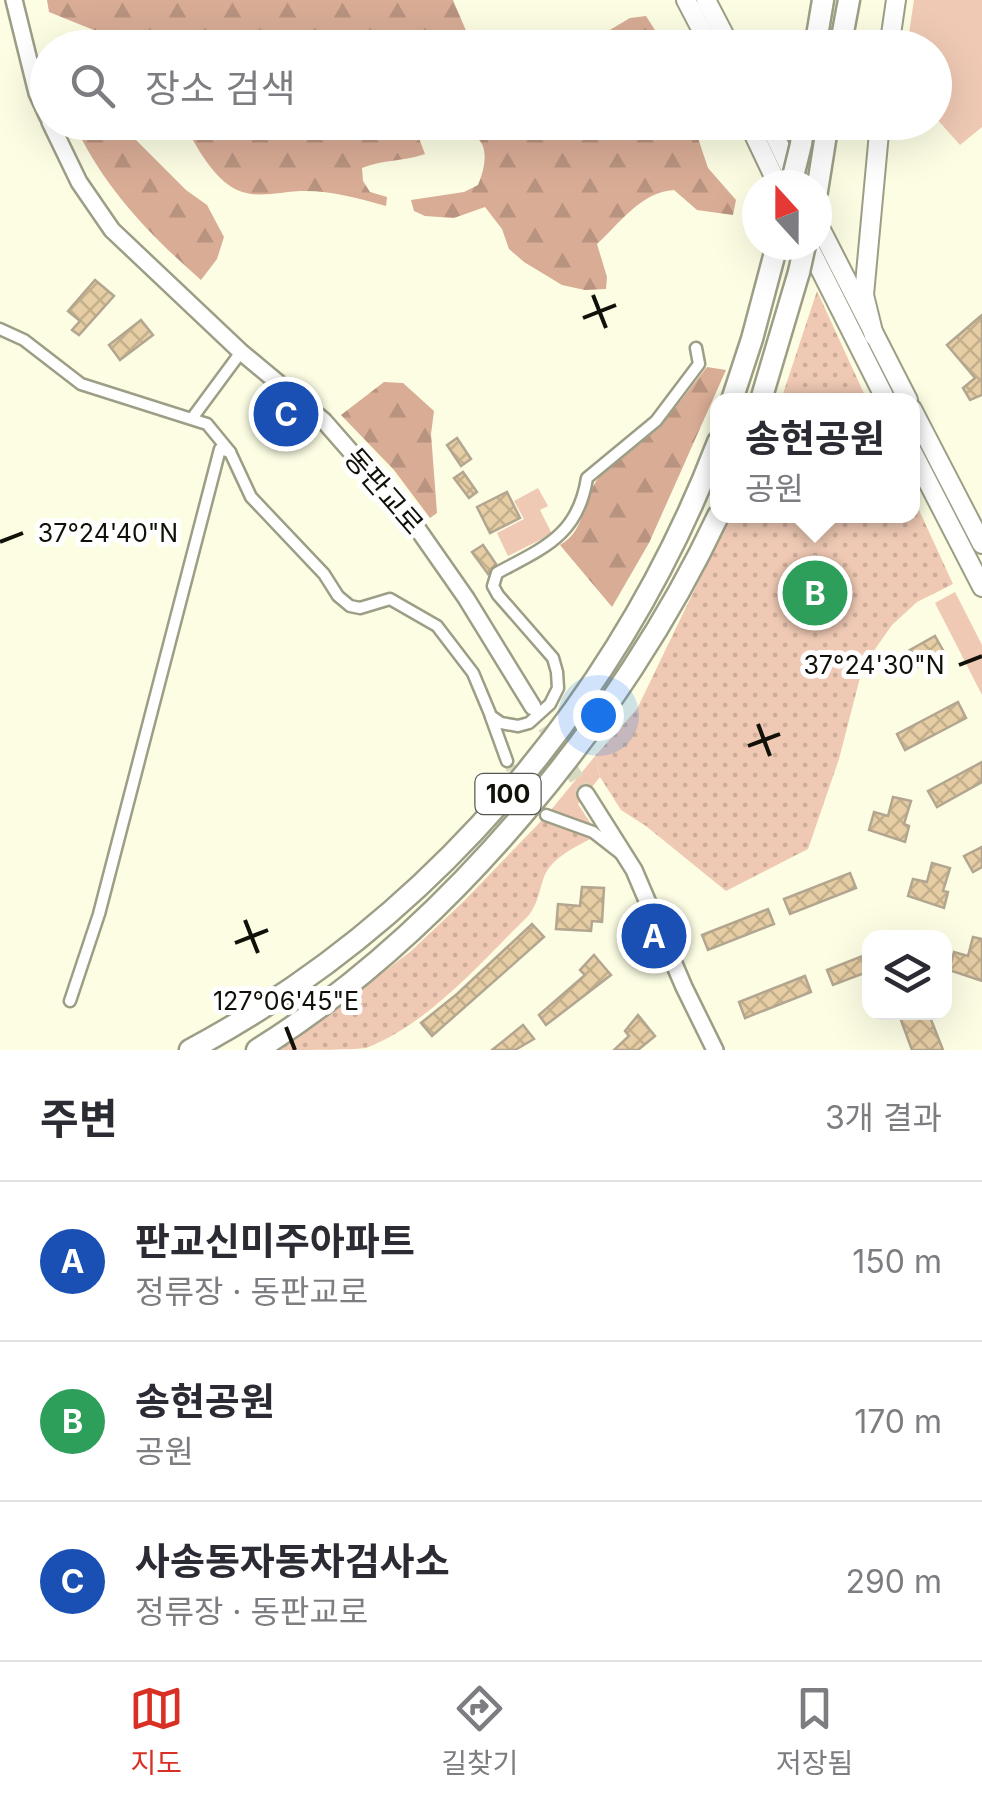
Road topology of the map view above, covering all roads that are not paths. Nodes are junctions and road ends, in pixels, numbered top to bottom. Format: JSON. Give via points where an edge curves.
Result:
{"nodes":[{"id":1,"x":14,"y":0,"type":"edge"},
{"id":2,"x":686,"y":0,"type":"edge"},
{"id":3,"x":706,"y":0,"type":"edge"},
{"id":4,"x":824,"y":0,"type":"edge"},
{"id":5,"x":849,"y":0,"type":"edge"},
{"id":6,"x":896,"y":0,"type":"edge"},
{"id":7,"x":702,"y":30,"type":"edge"},
{"id":8,"x":721,"y":30,"type":"edge"},
{"id":9,"x":818,"y":30,"type":"edge"},
{"id":10,"x":843,"y":30,"type":"edge"},
{"id":11,"x":892,"y":30,"type":"edge"},
{"id":12,"x":30,"y":64,"type":"edge"},
{"id":13,"x":59,"y":140,"type":"edge"},
{"id":14,"x":757,"y":140,"type":"edge"},
{"id":15,"x":776,"y":140,"type":"edge"},
{"id":16,"x":801,"y":140,"type":"edge"},
{"id":17,"x":825,"y":140,"type":"edge"},
{"id":18,"x":878,"y":140,"type":"edge"},
{"id":19,"x":771,"y":170,"type":"edge"},
{"id":20,"x":789,"y":170,"type":"edge"},
{"id":21,"x":797,"y":170,"type":"edge"},
{"id":22,"x":821,"y":170,"type":"edge"},
{"id":23,"x":832,"y":252,"type":"edge"},
{"id":24,"x":773,"y":260,"type":"edge"},
{"id":25,"x":802,"y":260,"type":"edge"},
{"id":26,"x":814,"y":260,"type":"edge"},
{"id":27,"x":0,"y":330,"type":"edge"},
{"id":28,"x":874,"y":336,"type":"junction"},
{"id":29,"x":696,"y":348,"type":"dead end"},
{"id":30,"x":240,"y":352,"type":"junction"},
{"id":31,"x":734,"y":393,"type":"edge"},
{"id":32,"x":763,"y":393,"type":"edge"},
{"id":33,"x":882,"y":393,"type":"edge"},
{"id":34,"x":904,"y":393,"type":"edge"},
{"id":35,"x":193,"y":418,"type":"junction"},
{"id":36,"x":920,"y":424,"type":"edge"},
{"id":37,"x":230,"y":452,"type":"junction"},
{"id":38,"x":710,"y":462,"type":"edge"},
{"id":39,"x":920,"y":467,"type":"edge"},
{"id":40,"x":943,"y":468,"type":"junction"},
{"id":41,"x":714,"y":523,"type":"edge"},
{"id":42,"x":982,"y":528,"type":"edge"},
{"id":43,"x":982,"y":544,"type":"edge"},
{"id":44,"x":982,"y":587,"type":"edge"},
{"id":45,"x":532,"y":714,"type":"junction"},
{"id":46,"x":491,"y":716,"type":"junction"},
{"id":47,"x":507,"y":761,"type":"tunnel mouth"},
{"id":48,"x":586,"y":794,"type":"tunnel mouth"},
{"id":49,"x":546,"y":815,"type":"tunnel mouth"},
{"id":50,"x":634,"y":870,"type":"junction"},
{"id":51,"x":70,"y":1001,"type":"dead end"},
{"id":52,"x":190,"y":1050,"type":"edge"},
{"id":53,"x":257,"y":1050,"type":"edge"},
{"id":54,"x":715,"y":1050,"type":"edge"}],
"edges":[{"from":1,"to":12,"type":"main road","name":"동판교로"},
{"from":2,"to":7,"type":"highway"},
{"from":3,"to":8,"type":"highway"},
{"from":4,"to":9,"type":"highway"},
{"from":5,"to":10,"type":"highway"},
{"from":6,"to":11,"type":"highway"},
{"from":13,"to":30,"type":"main road","name":"동판교로","via":[[112,230]]},
{"from":14,"to":19,"type":"highway"},
{"from":15,"to":20,"type":"highway"},
{"from":16,"to":21,"type":"highway","bridge":true},
{"from":17,"to":22,"type":"highway"},
{"from":18,"to":28,"type":"highway","via":[[864,295]]},
{"from":23,"to":28,"type":"highway"},
{"from":24,"to":31,"type":"highway"},
{"from":25,"to":32,"type":"highway","bridge":true},
{"from":26,"to":33,"type":"highway"},
{"from":27,"to":35,"type":"street","via":[[24,340],[80,384]]},
{"from":28,"to":34,"type":"highway"},
{"from":29,"to":45,"type":"street","via":[[699,364],[656,421],[587,478],[584,498],[562,536],[497,574],[498,595],[553,658],[557,672],[550,704]]},
{"from":30,"to":35,"type":"street"},
{"from":30,"to":45,"type":"main road","name":"동판교로","via":[[324,422],[415,525]]},
{"from":35,"to":37,"type":"street","via":[[208,424]]},
{"from":36,"to":40,"type":"highway"},
{"from":37,"to":46,"type":"street","via":[[250,497],[345,602],[362,608],[390,599],[437,626],[472,673]]},
{"from":37,"to":51,"type":"street","via":[[220,449],[104,895]]},
{"from":38,"to":52,"type":"highway","number":"100","via":[[640,608],[568,719],[497,807],[373,928],[302,982]]},
{"from":39,"to":44,"type":"highway"},
{"from":40,"to":42,"type":"highway"},
{"from":40,"to":43,"type":"highway"},
{"from":41,"to":53,"type":"highway","number":"100","via":[[622,684],[515,824],[388,951],[314,1015]]},
{"from":45,"to":46,"type":"street","via":[[515,726]]},
{"from":46,"to":47,"type":"street"},
{"from":48,"to":50,"type":"main road"},
{"from":49,"to":50,"type":"street","via":[[596,834]]},
{"from":50,"to":54,"type":"main road"}]}
